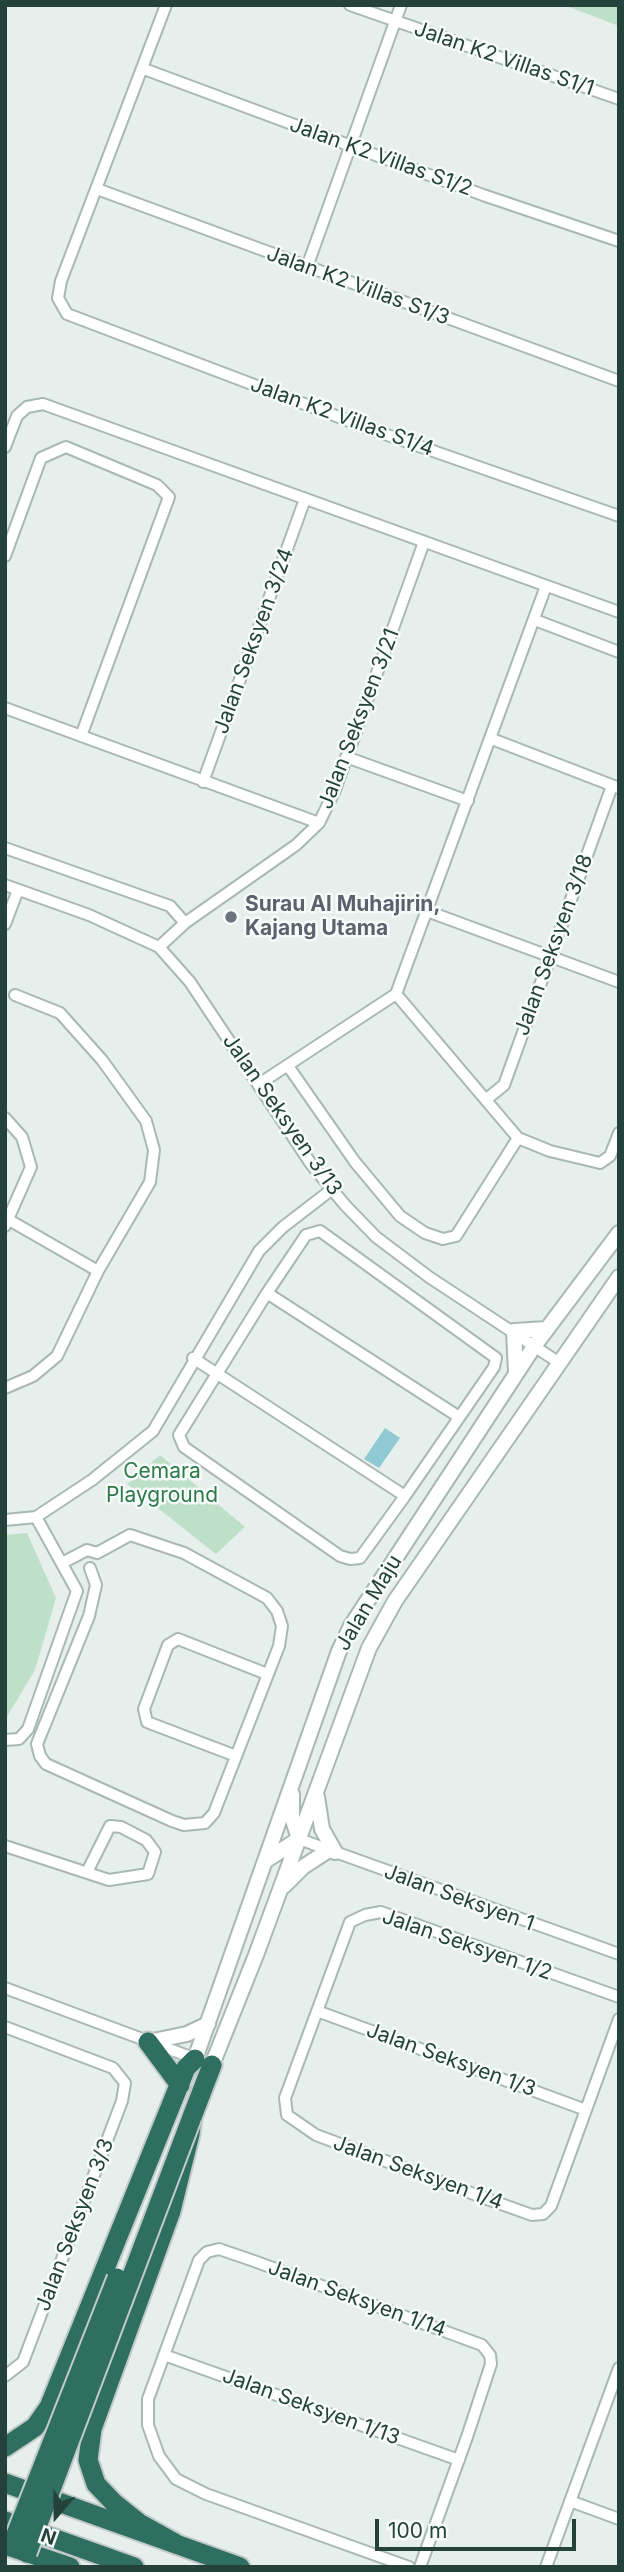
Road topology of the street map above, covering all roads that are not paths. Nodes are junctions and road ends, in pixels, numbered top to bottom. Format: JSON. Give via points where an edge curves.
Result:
{"nodes":[{"id":1,"x":166,"y":5,"type":"edge"},
{"id":2,"x":351,"y":5,"type":"edge"},
{"id":3,"x":401,"y":5,"type":"edge"},
{"id":4,"x":396,"y":22,"type":"junction"},
{"id":5,"x":144,"y":69,"type":"junction"},
{"id":6,"x":619,"y":99,"type":"edge"},
{"id":7,"x":349,"y":145,"type":"junction"},
{"id":8,"x":97,"y":189,"type":"junction"},
{"id":9,"x":619,"y":241,"type":"edge"},
{"id":10,"x":307,"y":267,"type":"junction"},
{"id":11,"x":619,"y":381,"type":"edge"},
{"id":12,"x":5,"y":447,"type":"edge"},
{"id":13,"x":305,"y":499,"type":"junction"},
{"id":14,"x":619,"y":516,"type":"edge"},
{"id":15,"x":424,"y":542,"type":"junction"},
{"id":16,"x":5,"y":556,"type":"edge"},
{"id":17,"x":546,"y":586,"type":"junction"},
{"id":18,"x":619,"y":612,"type":"edge"},
{"id":19,"x":535,"y":620,"type":"junction"},
{"id":20,"x":619,"y":652,"type":"edge"},
{"id":21,"x":5,"y":708,"type":"edge"},
{"id":22,"x":81,"y":736,"type":"junction"},
{"id":23,"x":492,"y":739,"type":"junction"},
{"id":24,"x":346,"y":757,"type":"junction"},
{"id":25,"x":203,"y":782,"type":"junction"},
{"id":26,"x":615,"y":787,"type":"edge"},
{"id":27,"x":468,"y":801,"type":"junction"},
{"id":28,"x":319,"y":823,"type":"junction"},
{"id":29,"x":5,"y":848,"type":"edge"},
{"id":30,"x":5,"y":885,"type":"edge"},
{"id":31,"x":18,"y":890,"type":"junction"},
{"id":32,"x":427,"y":911,"type":"junction"},
{"id":33,"x":185,"y":923,"type":"junction"},
{"id":34,"x":5,"y":924,"type":"edge"},
{"id":35,"x":159,"y":947,"type":"junction"},
{"id":36,"x":548,"y":956,"type":"junction"},
{"id":37,"x":619,"y":982,"type":"edge"},
{"id":38,"x":396,"y":994,"type":"junction"},
{"id":39,"x":15,"y":995,"type":"dead end"},
{"id":40,"x":288,"y":1066,"type":"junction"},
{"id":41,"x":259,"y":1084,"type":"junction"},
{"id":42,"x":488,"y":1098,"type":"junction"},
{"id":43,"x":5,"y":1118,"type":"edge"},
{"id":44,"x":619,"y":1133,"type":"edge"},
{"id":45,"x":518,"y":1138,"type":"junction"},
{"id":46,"x":331,"y":1189,"type":"junction"},
{"id":47,"x":7,"y":1223,"type":"edge"},
{"id":48,"x":619,"y":1233,"type":"edge"},
{"id":49,"x":98,"y":1271,"type":"junction"},
{"id":50,"x":619,"y":1277,"type":"edge"},
{"id":51,"x":267,"y":1293,"type":"junction"},
{"id":52,"x":547,"y":1329,"type":"junction"},
{"id":53,"x":514,"y":1331,"type":"junction"},
{"id":54,"x":535,"y":1345,"type":"junction"},
{"id":55,"x":193,"y":1358,"type":"junction"},
{"id":56,"x":558,"y":1362,"type":"junction"},
{"id":57,"x":516,"y":1373,"type":"junction"},
{"id":58,"x":219,"y":1374,"type":"junction"},
{"id":59,"x":5,"y":1388,"type":"edge"},
{"id":60,"x":459,"y":1417,"type":"junction"},
{"id":61,"x":405,"y":1496,"type":"junction"},
{"id":62,"x":36,"y":1517,"type":"junction"},
{"id":63,"x":5,"y":1520,"type":"edge"},
{"id":64,"x":97,"y":1553,"type":"junction"},
{"id":65,"x":64,"y":1562,"type":"junction"},
{"id":66,"x":90,"y":1568,"type":"junction"},
{"id":67,"x":70,"y":1577,"type":"junction"},
{"id":68,"x":267,"y":1674,"type":"junction"},
{"id":69,"x":5,"y":1740,"type":"edge"},
{"id":70,"x":236,"y":1756,"type":"junction"},
{"id":71,"x":291,"y":1785,"type":"junction"},
{"id":72,"x":316,"y":1792,"type":"junction"},
{"id":73,"x":299,"y":1839,"type":"junction"},
{"id":74,"x":5,"y":1846,"type":"edge"},
{"id":75,"x":332,"y":1851,"type":"junction"},
{"id":76,"x":264,"y":1861,"type":"junction"},
{"id":77,"x":87,"y":1872,"type":"junction"},
{"id":78,"x":281,"y":1889,"type":"junction"},
{"id":79,"x":619,"y":1954,"type":"edge"},
{"id":80,"x":5,"y":1988,"type":"edge"},
{"id":81,"x":619,"y":1997,"type":"edge"},
{"id":82,"x":317,"y":2011,"type":"junction"},
{"id":83,"x":619,"y":2019,"type":"edge"},
{"id":84,"x":208,"y":2024,"type":"junction"},
{"id":85,"x":5,"y":2027,"type":"edge"},
{"id":86,"x":148,"y":2042,"type":"junction"},
{"id":87,"x":203,"y":2062,"type":"junction"},
{"id":88,"x":180,"y":2085,"type":"junction"},
{"id":89,"x":586,"y":2110,"type":"junction"},
{"id":90,"x":287,"y":2115,"type":"joint"},
{"id":91,"x":192,"y":2117,"type":"junction"},
{"id":92,"x":164,"y":2355,"type":"junction"},
{"id":93,"x":619,"y":2368,"type":"edge"},
{"id":94,"x":5,"y":2376,"type":"edge"},
{"id":95,"x":614,"y":2394,"type":"edge"},
{"id":96,"x":5,"y":2447,"type":"edge"},
{"id":97,"x":459,"y":2460,"type":"junction"},
{"id":98,"x":5,"y":2483,"type":"edge"},
{"id":99,"x":570,"y":2501,"type":"junction"},
{"id":100,"x":619,"y":2519,"type":"edge"},
{"id":101,"x":5,"y":2521,"type":"edge"},
{"id":102,"x":175,"y":2543,"type":"junction"},
{"id":103,"x":14,"y":2548,"type":"edge"},
{"id":104,"x":70,"y":2567,"type":"edge"},
{"id":105,"x":134,"y":2567,"type":"edge"},
{"id":106,"x":240,"y":2567,"type":"edge"},
{"id":107,"x":409,"y":2567,"type":"edge"},
{"id":108,"x":421,"y":2567,"type":"edge"},
{"id":109,"x":546,"y":2567,"type":"edge"}],
"edges":[{"from":1,"to":5,"type":"street"},
{"from":2,"to":4,"type":"street","name":"Jalan K2 Villas S1/1"},
{"from":3,"to":4,"type":"street"},
{"from":4,"to":6,"type":"street","name":"Jalan K2 Villas S1/1"},
{"from":4,"to":7,"type":"street"},
{"from":5,"to":7,"type":"street","name":"Jalan K2 Villas S1/2"},
{"from":5,"to":8,"type":"street"},
{"from":7,"to":9,"type":"street","name":"Jalan K2 Villas S1/2"},
{"from":7,"to":10,"type":"street"},
{"from":8,"to":10,"type":"street","name":"Jalan K2 Villas S1/3"},
{"from":8,"to":14,"type":"street","name":"Jalan K2 Villas S1/4","via":[[61,281],[58,298],[67,314],[373,430]]},
{"from":10,"to":11,"type":"street","name":"Jalan K2 Villas S1/3"},
{"from":12,"to":13,"type":"street","via":[[17,416],[27,407],[43,404]]},
{"from":13,"to":15,"type":"street"},
{"from":13,"to":25,"type":"street","name":"Jalan Seksyen 3/24"},
{"from":15,"to":17,"type":"street"},
{"from":15,"to":24,"type":"street","name":"Jalan Seksyen 3/21"},
{"from":16,"to":22,"type":"street","via":[[41,458],[66,447],[157,485],[169,497]]},
{"from":17,"to":18,"type":"street"},
{"from":17,"to":19,"type":"street"},
{"from":19,"to":20,"type":"street"},
{"from":19,"to":23,"type":"street"},
{"from":21,"to":22,"type":"street"},
{"from":22,"to":25,"type":"street"},
{"from":23,"to":26,"type":"street"},
{"from":23,"to":27,"type":"street"},
{"from":24,"to":27,"type":"street"},
{"from":24,"to":28,"type":"street","name":"Jalan Seksyen 3/21"},
{"from":25,"to":28,"type":"street"},
{"from":26,"to":36,"type":"street","name":"Jalan Seksyen 3/18"},
{"from":27,"to":32,"type":"street"},
{"from":28,"to":33,"type":"street","name":"Jalan Seksyen 3/21","via":[[296,845]]},
{"from":29,"to":33,"type":"street","via":[[170,906]]},
{"from":30,"to":31,"type":"street","name":"Jalan Seksyen 3/13"},
{"from":31,"to":34,"type":"street"},
{"from":31,"to":35,"type":"street","name":"Jalan Seksyen 3/13"},
{"from":32,"to":36,"type":"street"},
{"from":32,"to":38,"type":"street"},
{"from":33,"to":35,"type":"street","name":"Jalan Seksyen 3/21"},
{"from":35,"to":41,"type":"street","name":"Jalan Seksyen 3/13","via":[[190,982]]},
{"from":36,"to":37,"type":"street"},
{"from":36,"to":42,"type":"street","name":"Jalan Seksyen 3/18","via":[[504,1085]]},
{"from":38,"to":40,"type":"street"},
{"from":38,"to":42,"type":"street"},
{"from":39,"to":49,"type":"street","via":[[60,1013],[102,1060],[146,1121],[153,1150],[150,1182]]},
{"from":40,"to":41,"type":"street"},
{"from":40,"to":45,"type":"street","via":[[355,1162],[400,1216],[425,1233],[456,1236]]},
{"from":41,"to":46,"type":"street","name":"Jalan Seksyen 3/13"},
{"from":42,"to":45,"type":"street"},
{"from":43,"to":47,"type":"street","via":[[22,1137],[31,1167]]},
{"from":44,"to":45,"type":"street","via":[[610,1156],[600,1163]]},
{"from":46,"to":53,"type":"street","name":"Jalan Seksyen 3/13","via":[[376,1237]]},
{"from":46,"to":55,"type":"street","via":[[259,1251]]},
{"from":47,"to":49,"type":"street"},
{"from":48,"to":52,"type":"street","name":"Jalan Maju"},
{"from":49,"to":59,"type":"street","via":[[57,1356],[33,1376]]},
{"from":50,"to":56,"type":"street","name":"Jalan Maju"},
{"from":51,"to":58,"type":"street"},
{"from":51,"to":60,"type":"street"},
{"from":51,"to":60,"type":"street","via":[[306,1235],[320,1231],[496,1358]]},
{"from":52,"to":53,"type":"street"},
{"from":52,"to":54,"type":"street","name":"Jalan Maju"},
{"from":53,"to":54,"type":"street","name":"Jalan Seksyen 3/13"},
{"from":53,"to":57,"type":"street"},
{"from":54,"to":56,"type":"street","name":"Jalan Seksyen 3/13"},
{"from":54,"to":57,"type":"street","name":"Jalan Maju"},
{"from":55,"to":58,"type":"street"},
{"from":55,"to":62,"type":"street","via":[[153,1431]]},
{"from":56,"to":72,"type":"street","name":"Jalan Maju","via":[[395,1601],[369,1648]]},
{"from":57,"to":71,"type":"street","name":"Jalan Maju","via":[[351,1626]]},
{"from":58,"to":61,"type":"street"},
{"from":58,"to":61,"type":"street","via":[[179,1435],[184,1447],[340,1556],[360,1558]]},
{"from":60,"to":61,"type":"street"},
{"from":62,"to":63,"type":"street"},
{"from":62,"to":65,"type":"street"},
{"from":64,"to":65,"type":"street","via":[[87,1550]]},
{"from":64,"to":66,"type":"street"},
{"from":64,"to":68,"type":"street","via":[[130,1535],[184,1553],[267,1598],[282,1626]]},
{"from":65,"to":67,"type":"street"},
{"from":66,"to":67,"type":"street"},
{"from":66,"to":70,"type":"street","via":[[96,1584],[89,1616],[37,1744],[46,1764],[172,1821],[194,1826],[214,1814]]},
{"from":67,"to":69,"type":"street","via":[[77,1591],[28,1728],[19,1740]]},
{"from":68,"to":70,"type":"street"},
{"from":68,"to":70,"type":"street","via":[[178,1639],[168,1645],[144,1709],[147,1722]]},
{"from":71,"to":73,"type":"street","via":[[293,1823]]},
{"from":71,"to":76,"type":"street","name":"Jalan Maju"},
{"from":72,"to":73,"type":"street","name":"Jalan Maju"},
{"from":72,"to":75,"type":"street","via":[[322,1829]]},
{"from":73,"to":75,"type":"street","name":"Jalan Seksyen 1"},
{"from":73,"to":76,"type":"street"},
{"from":73,"to":78,"type":"street","name":"Jalan Maju"},
{"from":74,"to":77,"type":"street"},
{"from":75,"to":78,"type":"street","via":[[303,1867]]},
{"from":75,"to":79,"type":"street","name":"Jalan Seksyen 1"},
{"from":76,"to":84,"type":"street","name":"Jalan Maju"},
{"from":77,"to":77,"type":"street","via":[[110,1826],[146,1840],[155,1852],[148,1874],[109,1880]]},
{"from":78,"to":87,"type":"street","name":"Jalan Maju"},
{"from":80,"to":86,"type":"street"},
{"from":81,"to":82,"type":"street","name":"Jalan Seksyen 1/2","via":[[381,1912],[350,1922]]},
{"from":82,"to":89,"type":"street","name":"Jalan Seksyen 1/3"},
{"from":82,"to":90,"type":"street","name":"Jalan Seksyen 1/2","via":[[285,2098]]},
{"from":83,"to":89,"type":"street"},
{"from":84,"to":86,"type":"street","via":[[187,2034]]},
{"from":84,"to":87,"type":"street","name":"Jalan Maju"},
{"from":85,"to":94,"type":"street","name":"Jalan Seksyen 3/3","via":[[113,2068],[125,2083],[23,2362]]},
{"from":86,"to":87,"type":"street"},
{"from":86,"to":88,"type":"highway"},
{"from":87,"to":88,"type":"highway","via":[[186,2068]]},
{"from":87,"to":91,"type":"highway"},
{"from":87,"to":103,"type":"highway","bridge":true,"via":[[194,2073]]},
{"from":88,"to":96,"type":"highway","via":[[49,2407],[35,2427]]},
{"from":89,"to":90,"type":"street","name":"Jalan Seksyen 1/4","via":[[551,2206],[532,2215],[316,2135]]},
{"from":91,"to":102,"type":"highway","via":[[171,2210],[92,2430],[88,2460],[96,2484],[114,2503]]},
{"from":91,"to":103,"type":"highway","bridge":true},
{"from":92,"to":97,"type":"street","name":"Jalan Seksyen 1/13"},
{"from":92,"to":97,"type":"street","name":"Jalan Seksyen 1/14","via":[[199,2260],[219,2249],[482,2345],[491,2364]]},
{"from":92,"to":107,"type":"street","via":[[148,2399],[148,2425],[159,2456],[176,2479]]},
{"from":93,"to":95,"type":"street"},
{"from":95,"to":99,"type":"street"},
{"from":97,"to":108,"type":"street"},
{"from":98,"to":102,"type":"highway"},
{"from":99,"to":100,"type":"street"},
{"from":99,"to":109,"type":"street"},
{"from":101,"to":105,"type":"highway"},
{"from":102,"to":106,"type":"highway"},
{"from":103,"to":104,"type":"highway"}]}
